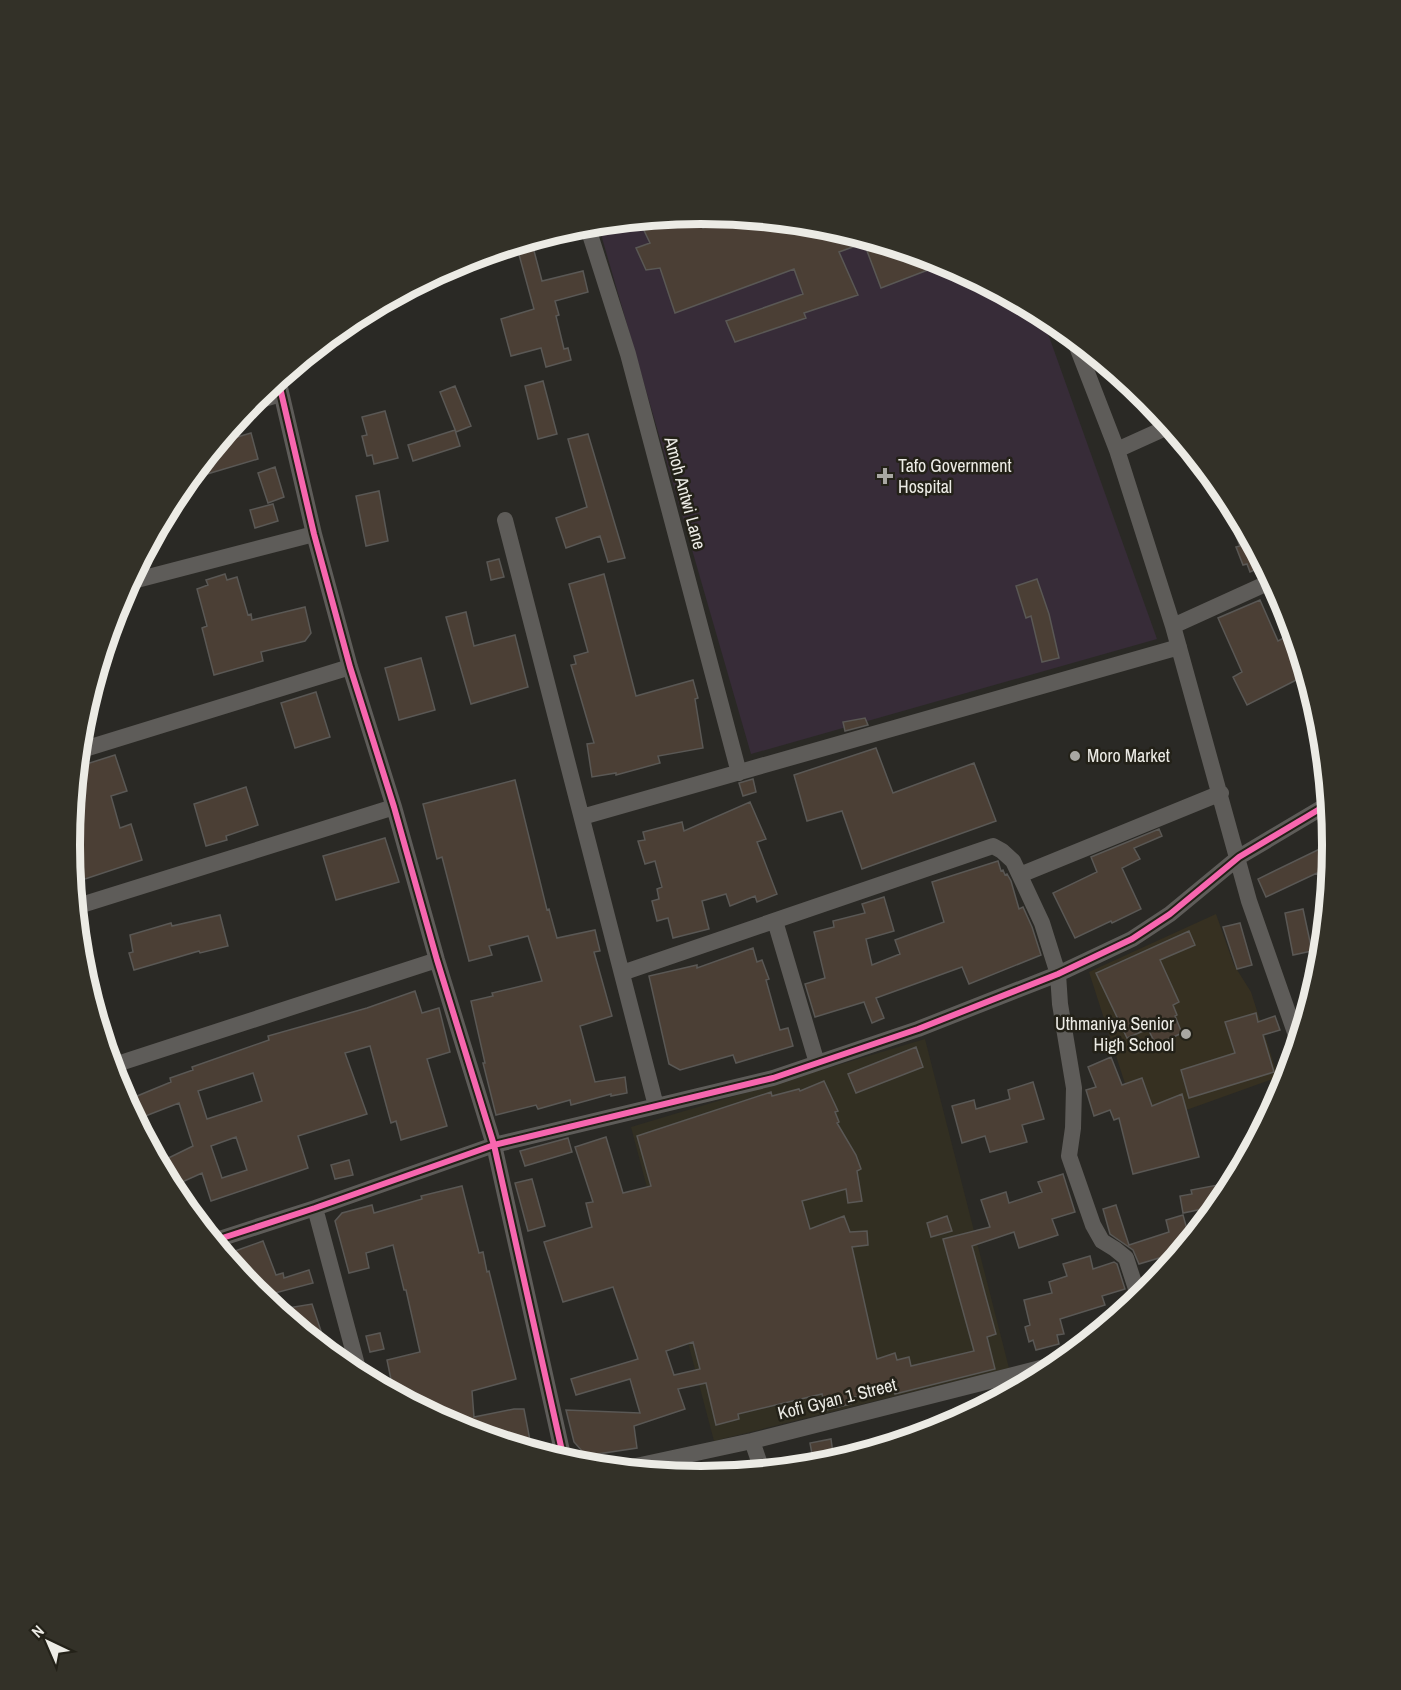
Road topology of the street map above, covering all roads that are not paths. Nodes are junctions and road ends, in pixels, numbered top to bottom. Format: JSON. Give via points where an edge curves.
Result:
{"nodes":[{"id":1,"x":590,"y":234,"type":"edge"},
{"id":2,"x":1079,"y":352,"type":"edge"},
{"id":3,"x":279,"y":389,"type":"edge"},
{"id":4,"x":1161,"y":430,"type":"edge"},
{"id":5,"x":1117,"y":450,"type":"junction"},
{"id":6,"x":505,"y":520,"type":"dead end"},
{"id":7,"x":314,"y":534,"type":"junction"},
{"id":8,"x":140,"y":579,"type":"edge"},
{"id":9,"x":1264,"y":585,"type":"edge"},
{"id":10,"x":1173,"y":626,"type":"junction"},
{"id":11,"x":1179,"y":647,"type":"junction"},
{"id":12,"x":350,"y":668,"type":"junction"},
{"id":13,"x":87,"y":748,"type":"edge"},
{"id":14,"x":739,"y":772,"type":"junction"},
{"id":15,"x":1221,"y":793,"type":"junction"},
{"id":16,"x":394,"y":807,"type":"junction"},
{"id":17,"x":1320,"y":809,"type":"edge"},
{"id":18,"x":582,"y":817,"type":"junction"},
{"id":19,"x":1239,"y":857,"type":"junction"},
{"id":20,"x":1020,"y":875,"type":"junction"},
{"id":21,"x":83,"y":905,"type":"edge"},
{"id":22,"x":775,"y":921,"type":"junction"},
{"id":23,"x":437,"y":960,"type":"junction"},
{"id":24,"x":622,"y":974,"type":"junction"},
{"id":25,"x":1058,"y":974,"type":"junction"},
{"id":26,"x":1294,"y":1029,"type":"edge"},
{"id":27,"x":119,"y":1063,"type":"edge"},
{"id":28,"x":817,"y":1063,"type":"junction"},
{"id":29,"x":656,"y":1106,"type":"junction"},
{"id":30,"x":494,"y":1145,"type":"junction"},
{"id":31,"x":315,"y":1209,"type":"junction"},
{"id":32,"x":221,"y":1238,"type":"edge"},
{"id":33,"x":1136,"y":1288,"type":"edge"},
{"id":34,"x":356,"y":1362,"type":"edge"},
{"id":35,"x":1031,"y":1370,"type":"edge"},
{"id":36,"x":752,"y":1441,"type":"junction"},
{"id":37,"x":562,"y":1450,"type":"edge"},
{"id":38,"x":760,"y":1463,"type":"edge"},
{"id":39,"x":672,"y":1465,"type":"edge"}],
"edges":[{"from":1,"to":14,"type":"street","name":"Amoh Antwi Lane","via":[[628,354]]},
{"from":2,"to":5,"type":"street"},
{"from":3,"to":7,"type":"street"},
{"from":4,"to":5,"type":"street"},
{"from":5,"to":10,"type":"street"},
{"from":6,"to":18,"type":"street"},
{"from":7,"to":8,"type":"street"},
{"from":7,"to":12,"type":"street"},
{"from":9,"to":10,"type":"street"},
{"from":10,"to":11,"type":"street"},
{"from":11,"to":14,"type":"street"},
{"from":11,"to":15,"type":"street"},
{"from":12,"to":13,"type":"street"},
{"from":12,"to":16,"type":"street"},
{"from":14,"to":18,"type":"street"},
{"from":15,"to":19,"type":"street"},
{"from":15,"to":20,"type":"street"},
{"from":16,"to":21,"type":"street"},
{"from":16,"to":23,"type":"street"},
{"from":17,"to":19,"type":"street"},
{"from":18,"to":24,"type":"street"},
{"from":19,"to":25,"type":"street","via":[[1170,914],[1131,939]]},
{"from":19,"to":26,"type":"street","via":[[1249,901]]},
{"from":20,"to":22,"type":"street","via":[[1013,861],[993,846]]},
{"from":20,"to":25,"type":"street","via":[[1042,923]]},
{"from":22,"to":24,"type":"street"},
{"from":22,"to":28,"type":"street"},
{"from":23,"to":27,"type":"street"},
{"from":23,"to":30,"type":"street"},
{"from":24,"to":29,"type":"street"},
{"from":25,"to":28,"type":"street","via":[[918,1029]]},
{"from":25,"to":33,"type":"street","via":[[1074,1088],[1069,1156],[1093,1225],[1102,1241],[1126,1258]]},
{"from":28,"to":29,"type":"street","via":[[773,1078]]},
{"from":29,"to":30,"type":"street"},
{"from":30,"to":31,"type":"street"},
{"from":30,"to":37,"type":"street"},
{"from":31,"to":32,"type":"street"},
{"from":31,"to":34,"type":"street"},
{"from":35,"to":36,"type":"street","name":"Kofi Gyan 1 Street"},
{"from":36,"to":38,"type":"street"},
{"from":36,"to":39,"type":"street","name":"Kofi Gyan 1 Street"}]}
